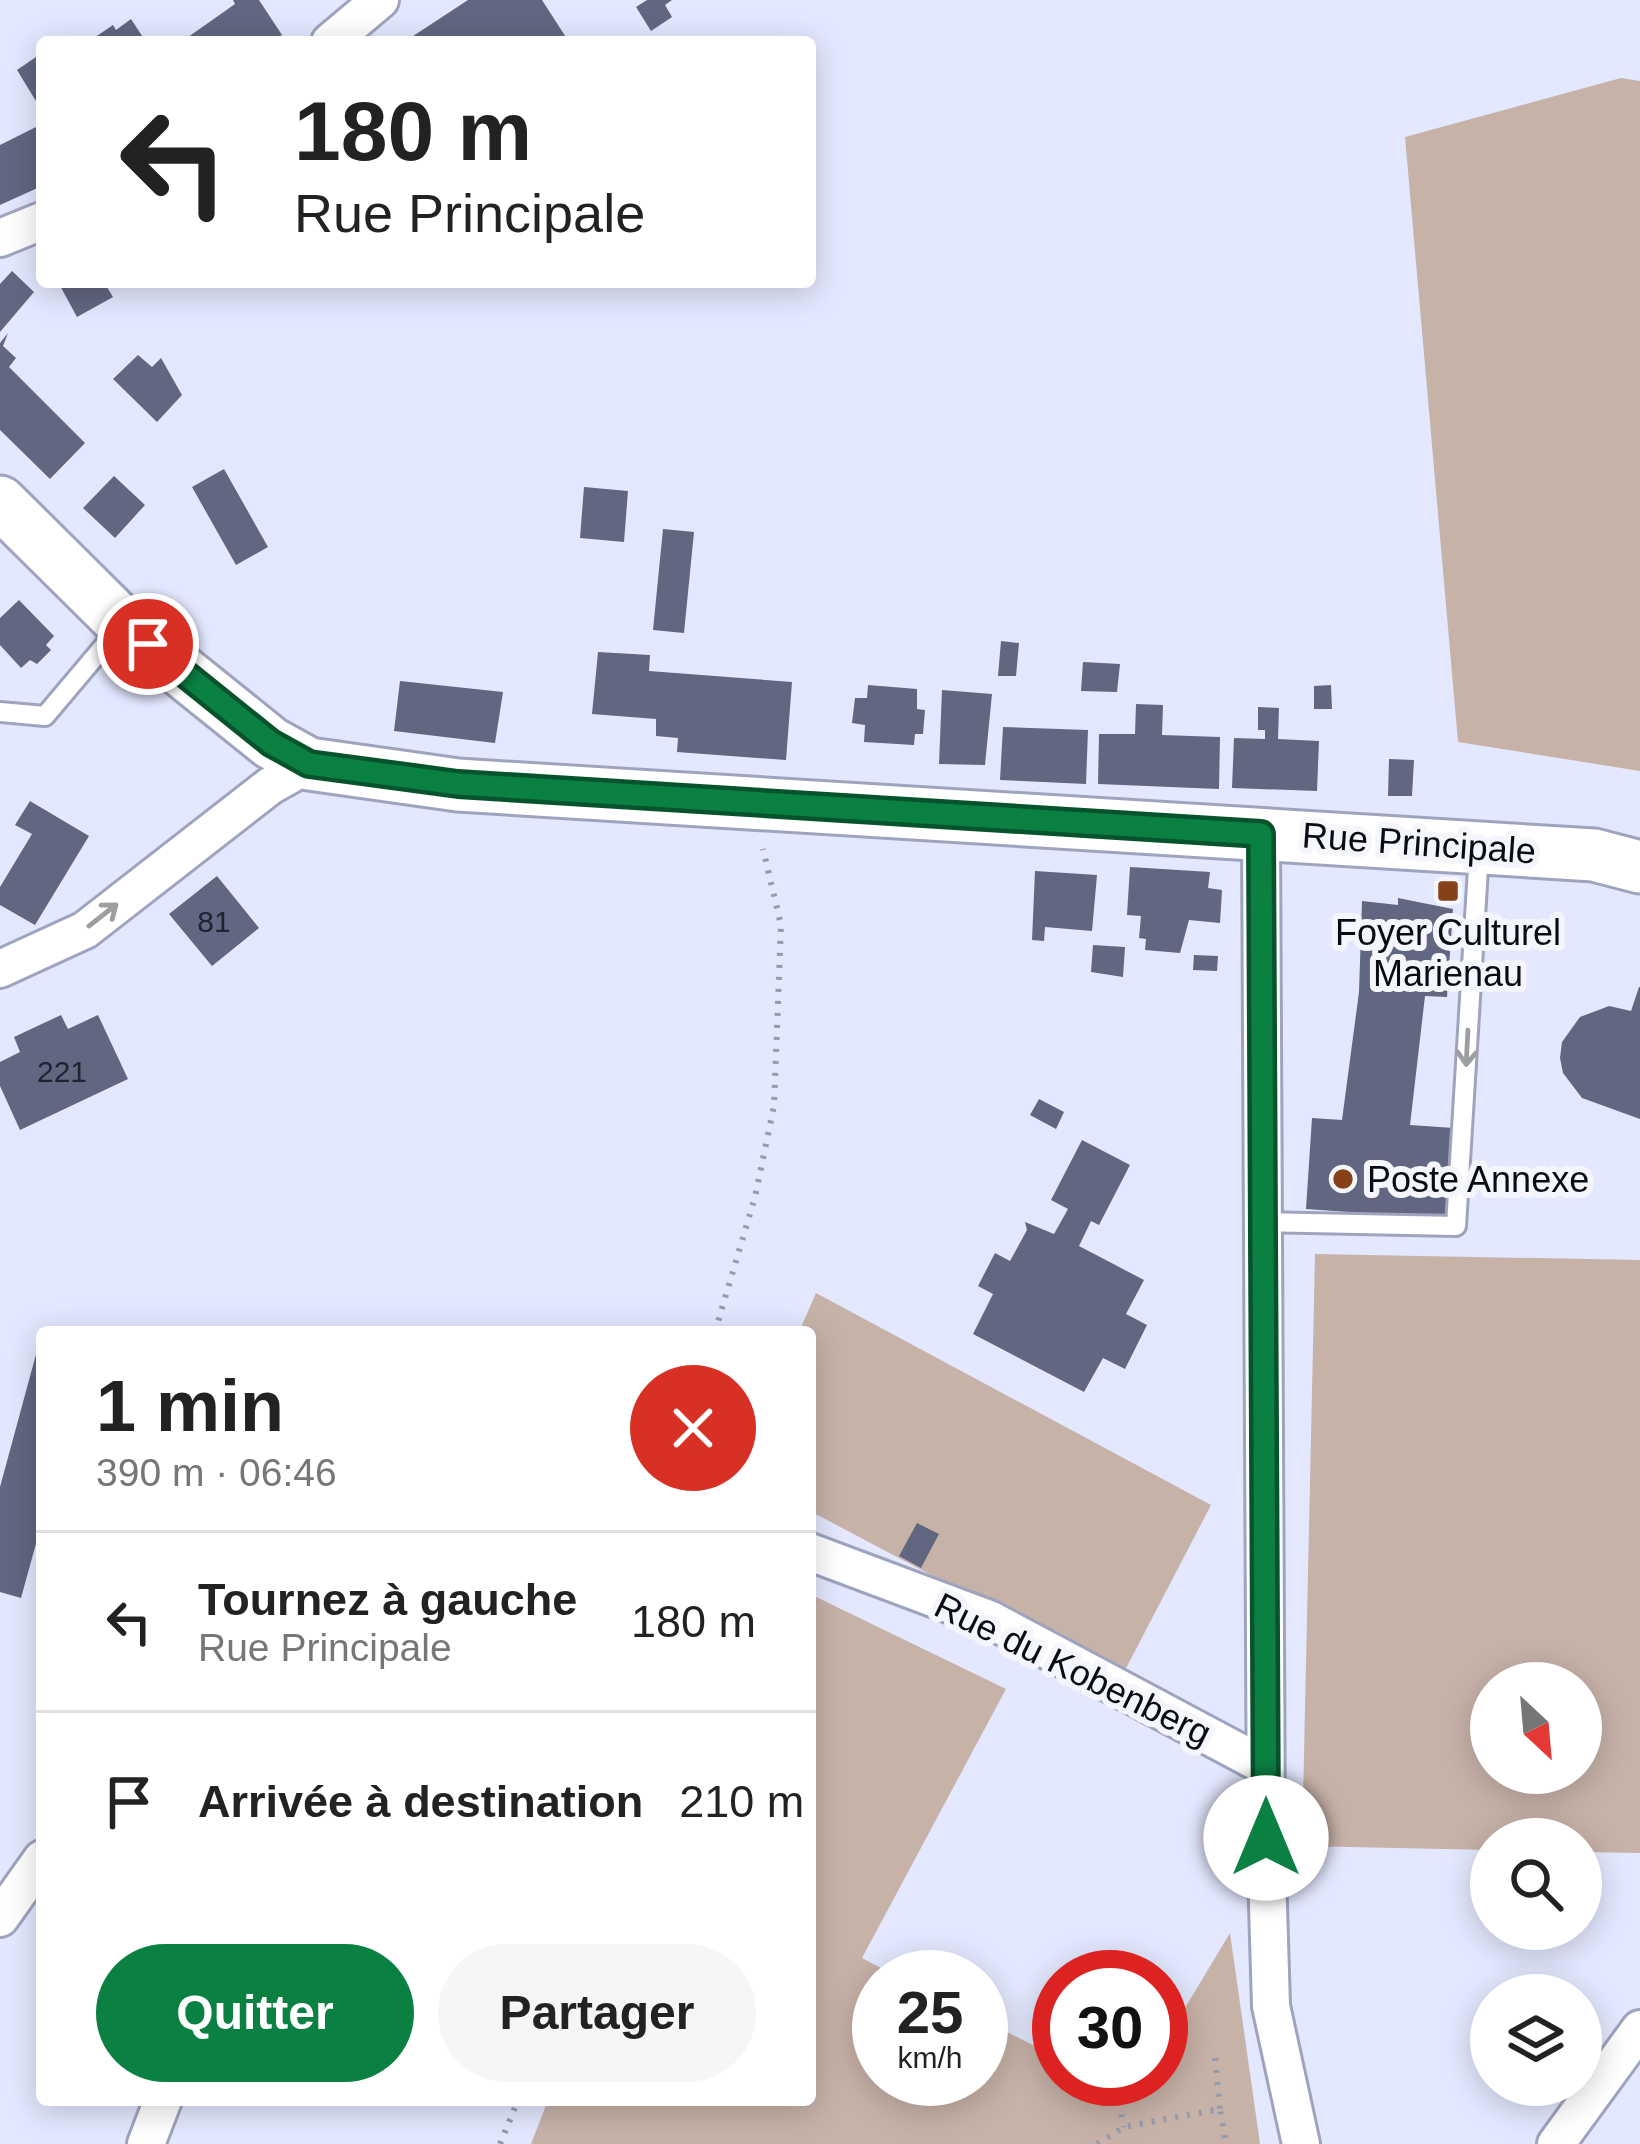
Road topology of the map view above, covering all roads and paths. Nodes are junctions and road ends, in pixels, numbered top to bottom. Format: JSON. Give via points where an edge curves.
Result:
{"nodes":[{"id":1,"x":380,"y":0,"type":"edge"},
{"id":2,"x":337,"y":36,"type":"edge"},
{"id":3,"x":36,"y":223,"type":"edge"},
{"id":4,"x":0,"y":238,"type":"edge"},
{"id":5,"x":0,"y":502,"type":"edge"},
{"id":6,"x":123,"y":624,"type":"junction"},
{"id":7,"x":0,"y":712,"type":"edge"},
{"id":8,"x":309,"y":764,"type":"junction"},
{"id":9,"x":753,"y":805,"type":"junction"},
{"id":10,"x":1261,"y":834,"type":"junction"},
{"id":11,"x":1479,"y":847,"type":"junction"},
{"id":12,"x":1640,"y":867,"type":"edge"},
{"id":13,"x":0,"y":969,"type":"edge"},
{"id":14,"x":1262,"y":1222,"type":"junction"},
{"id":15,"x":717,"y":1326,"type":"edge"},
{"id":16,"x":816,"y":1554,"type":"edge"},
{"id":17,"x":1265,"y":1766,"type":"junction"},
{"id":18,"x":36,"y":1867,"type":"edge"},
{"id":19,"x":0,"y":1918,"type":"edge"},
{"id":20,"x":1640,"y":2029,"type":"edge"},
{"id":21,"x":1215,"y":2058,"type":"dead end"},
{"id":22,"x":161,"y":2106,"type":"edge"},
{"id":23,"x":516,"y":2106,"type":"edge"},
{"id":24,"x":1120,"y":2106,"type":"edge"},
{"id":25,"x":1220,"y":2109,"type":"junction"},
{"id":26,"x":1124,"y":2127,"type":"junction"},
{"id":27,"x":146,"y":2144,"type":"edge"},
{"id":28,"x":500,"y":2144,"type":"edge"},
{"id":29,"x":1097,"y":2144,"type":"edge"},
{"id":30,"x":1226,"y":2144,"type":"edge"},
{"id":31,"x":1301,"y":2144,"type":"edge"},
{"id":32,"x":1556,"y":2144,"type":"edge"}],
"edges":[{"from":1,"to":2,"type":"street"},
{"from":3,"to":4,"type":"street"},
{"from":5,"to":6,"type":"main road","name":"Rue Principale"},
{"from":6,"to":7,"type":"lane","via":[[45,716]]},
{"from":6,"to":8,"type":"main road","name":"Rue Principale","via":[[271,743]]},
{"from":8,"to":9,"type":"main road","name":"Rue Principale","via":[[458,784]]},
{"from":13,"to":8,"type":"street","one_way":true,"via":[[85,930]]},
{"from":9,"to":10,"type":"main road","name":"Rue Principale"},
{"from":9,"to":15,"type":"path","via":[[781,925],[774,1106]]},
{"from":10,"to":11,"type":"main road","name":"Rue Principale"},
{"from":10,"to":14,"type":"street"},
{"from":11,"to":12,"type":"main road","name":"Rue Principale","via":[[1594,855]]},
{"from":11,"to":14,"type":"lane","one_way":true,"via":[[1456,1226]]},
{"from":14,"to":17,"type":"street"},
{"from":16,"to":17,"type":"street","name":"Rue du Kobenberg","via":[[989,1619]]},
{"from":17,"to":31,"type":"street","via":[[1271,2006]]},
{"from":18,"to":19,"type":"street"},
{"from":20,"to":32,"type":"street"},
{"from":21,"to":25,"type":"path"},
{"from":22,"to":27,"type":"street"},
{"from":23,"to":28,"type":"path"},
{"from":24,"to":26,"type":"path"},
{"from":25,"to":26,"type":"path"},
{"from":25,"to":30,"type":"path"},
{"from":26,"to":29,"type":"path"}]}
